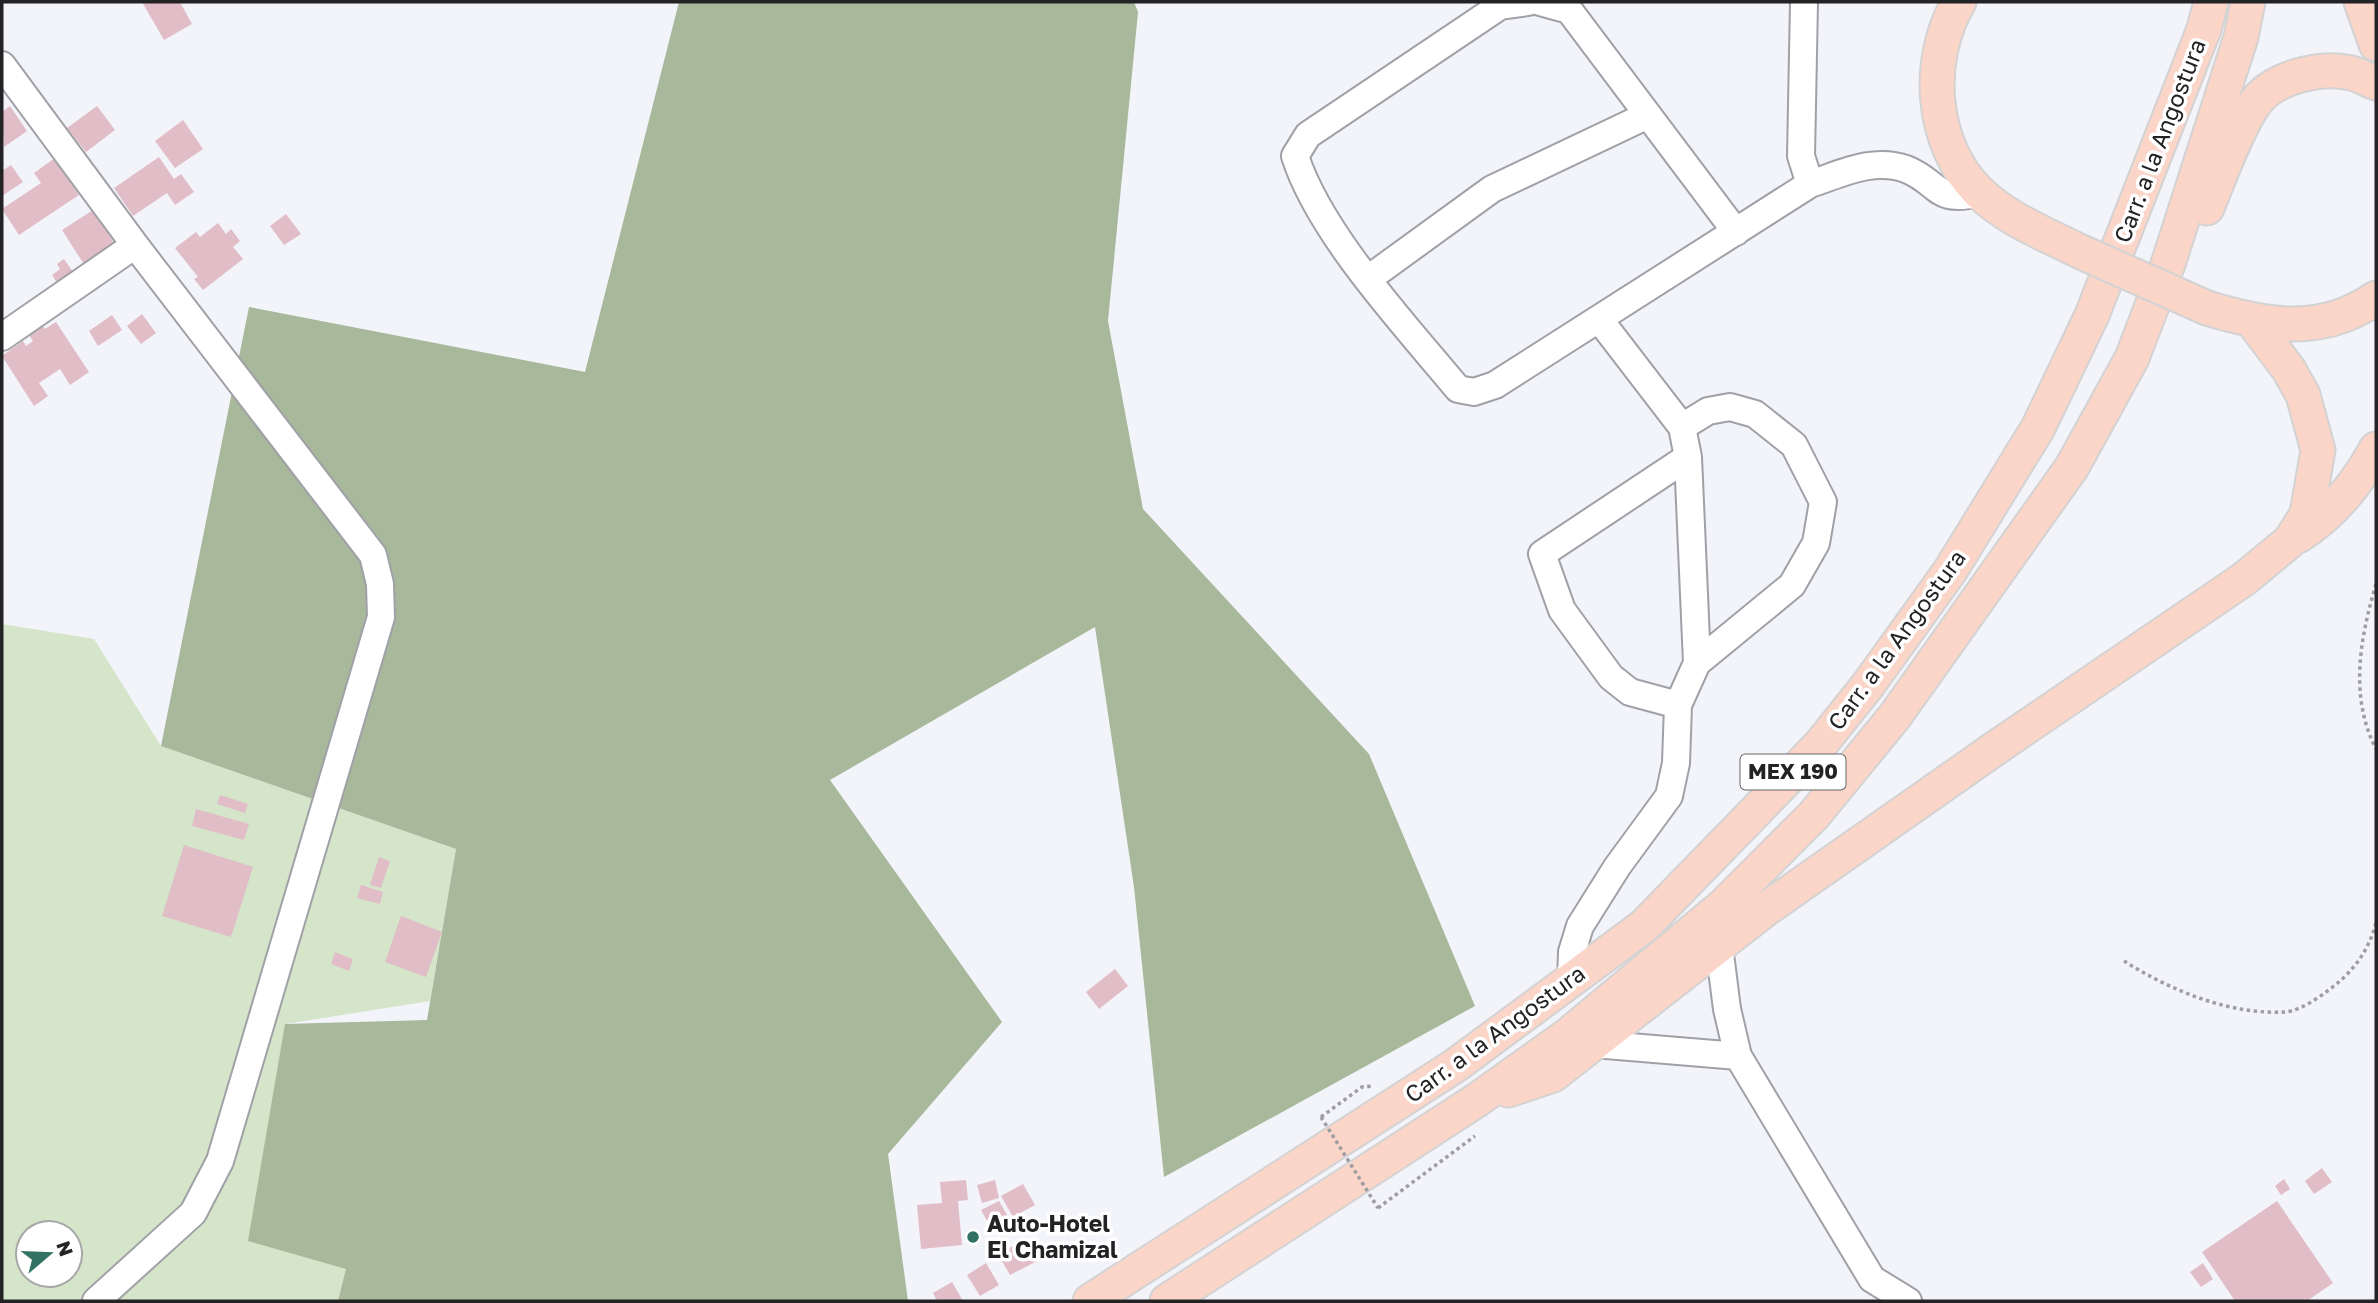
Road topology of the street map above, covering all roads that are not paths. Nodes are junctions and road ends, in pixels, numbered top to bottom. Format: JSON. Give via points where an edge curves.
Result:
{"nodes":[{"id":1,"x":1528,"y":2,"type":"edge"},
{"id":2,"x":1540,"y":2,"type":"edge"},
{"id":3,"x":1804,"y":2,"type":"edge"},
{"id":4,"x":1959,"y":2,"type":"edge"},
{"id":5,"x":2248,"y":2,"type":"edge"},
{"id":6,"x":2361,"y":2,"type":"edge"},
{"id":7,"x":2202,"y":11,"type":"edge"},
{"id":8,"x":2376,"y":44,"type":"edge"},
{"id":9,"x":6,"y":79,"type":"edge"},
{"id":10,"x":2376,"y":83,"type":"edge"},
{"id":11,"x":1648,"y":115,"type":"junction"},
{"id":12,"x":1810,"y":184,"type":"junction"},
{"id":13,"x":1979,"y":193,"type":"junction"},
{"id":14,"x":1736,"y":232,"type":"junction"},
{"id":15,"x":135,"y":245,"type":"junction"},
{"id":16,"x":2168,"y":264,"type":"junction"},
{"id":17,"x":1368,"y":279,"type":"junction"},
{"id":18,"x":2376,"y":298,"type":"edge"},
{"id":19,"x":1599,"y":319,"type":"junction"},
{"id":20,"x":2253,"y":322,"type":"junction"},
{"id":21,"x":2,"y":337,"type":"edge"},
{"id":22,"x":1682,"y":427,"type":"junction"},
{"id":23,"x":2376,"y":449,"type":"edge"},
{"id":24,"x":1688,"y":457,"type":"junction"},
{"id":25,"x":2290,"y":541,"type":"junction"},
{"id":26,"x":1697,"y":663,"type":"junction"},
{"id":27,"x":1678,"y":705,"type":"junction"},
{"id":28,"x":1719,"y":946,"type":"junction"},
{"id":29,"x":1572,"y":980,"type":"junction"},
{"id":30,"x":1594,"y":1044,"type":"junction"},
{"id":31,"x":1738,"y":1056,"type":"junction"},
{"id":32,"x":1476,"y":1100,"type":"junction"},
{"id":33,"x":96,"y":1301,"type":"edge"},
{"id":34,"x":1090,"y":1301,"type":"edge"},
{"id":35,"x":1167,"y":1301,"type":"edge"},
{"id":36,"x":1908,"y":1301,"type":"edge"}],
"edges":[{"from":1,"to":17,"type":"street","via":[[1500,6],[1308,135],[1295,156],[1304,183]]},
{"from":2,"to":11,"type":"street","via":[[1569,10]]},
{"from":3,"to":12,"type":"street","via":[[1801,156]]},
{"from":4,"to":13,"type":"main road","via":[[1937,62],[1938,107],[1950,149]]},
{"from":5,"to":16,"type":"main road","name":"Carr. a la Angostura","number":"MEX 190","via":[[2241,37]]},
{"from":6,"to":8,"type":"main road"},
{"from":7,"to":29,"type":"main road","name":"Carr. a la Angostura","number":"MEX 190","via":[[2092,315],[2038,428],[1950,571],[1820,745],[1644,926]]},
{"from":9,"to":15,"type":"street"},
{"from":10,"to":16,"type":"main road","via":[[2351,73],[2325,71],[2294,78],[2259,98],[2228,154],[2196,235]]},
{"from":11,"to":14,"type":"street"},
{"from":11,"to":17,"type":"street","via":[[1492,189]]},
{"from":12,"to":13,"type":"street","via":[[1869,164],[1906,169],[1945,196]]},
{"from":12,"to":14,"type":"street"},
{"from":13,"to":20,"type":"main road","bridge":true,"via":[[2027,226],[2079,251],[2207,308]]},
{"from":14,"to":19,"type":"street"},
{"from":15,"to":21,"type":"street"},
{"from":15,"to":33,"type":"street","via":[[373,555],[380,584],[380,617],[220,1161],[192,1213]]},
{"from":16,"to":32,"type":"main road","name":"Carr. a la Angostura","number":"MEX 190","via":[[2132,358],[2072,467],[1895,716],[1822,805],[1723,906],[1568,1035]]},
{"from":17,"to":19,"type":"street","via":[[1458,388],[1474,392],[1495,385]]},
{"from":18,"to":20,"type":"main road","via":[[2357,312],[2320,324]]},
{"from":19,"to":22,"type":"street"},
{"from":20,"to":25,"type":"main road","via":[[2303,395],[2318,450],[2307,514]]},
{"from":22,"to":24,"type":"street"},
{"from":22,"to":26,"type":"street","via":[[1708,411],[1730,407],[1755,414],[1794,445],[1823,502],[1816,543],[1792,586]]},
{"from":23,"to":25,"type":"main road","via":[[2325,520]]},
{"from":24,"to":26,"type":"street"},
{"from":24,"to":27,"type":"street","via":[[1542,554],[1562,610],[1611,677],[1630,692]]},
{"from":25,"to":28,"type":"main road","via":[[2244,579],[1986,755]]},
{"from":26,"to":27,"type":"street"},
{"from":27,"to":29,"type":"street","via":[[1669,796],[1580,926],[1572,952]]},
{"from":28,"to":30,"type":"main road"},
{"from":28,"to":31,"type":"street"},
{"from":29,"to":34,"type":"main road","name":"Carr. a la Angostura","number":"MEX 190","via":[[1456,1065]]},
{"from":30,"to":31,"type":"street"},
{"from":30,"to":32,"type":"main road","via":[[1553,1075]]},
{"from":31,"to":36,"type":"street","via":[[1872,1279]]},
{"from":32,"to":35,"type":"main road","name":"Carr. a la Angostura","number":"MEX 190"}]}
